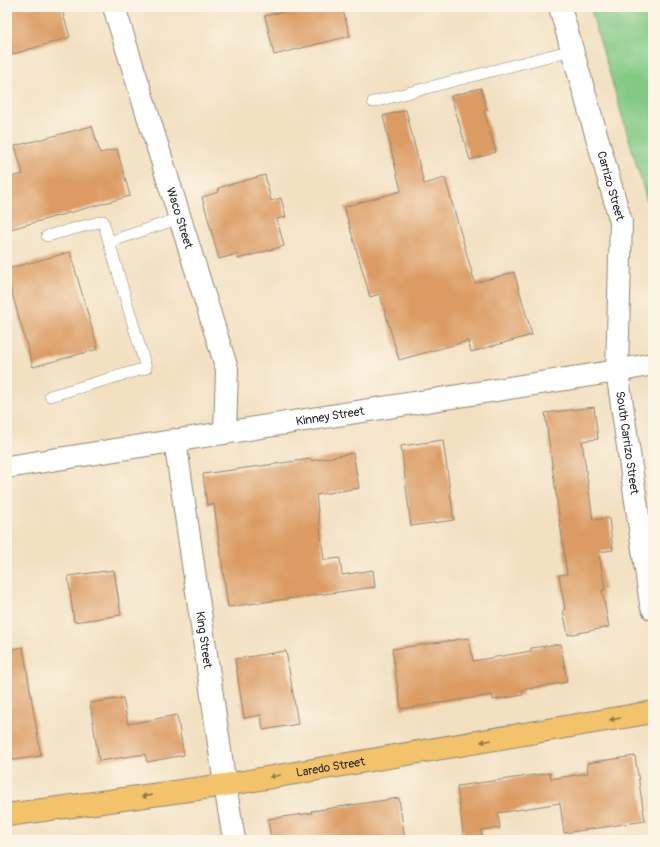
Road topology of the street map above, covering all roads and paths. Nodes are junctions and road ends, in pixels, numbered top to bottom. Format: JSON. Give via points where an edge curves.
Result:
{"nodes":[{"id":1,"x":114,"y":7,"type":"edge"},
{"id":2,"x":560,"y":7,"type":"edge"},
{"id":3,"x":572,"y":50,"type":"junction"},
{"id":4,"x":373,"y":102,"type":"dead end"},
{"id":5,"x":180,"y":218,"type":"junction"},
{"id":6,"x":47,"y":236,"type":"dead end"},
{"id":7,"x":109,"y":242,"type":"junction"},
{"id":8,"x":653,"y":364,"type":"edge"},
{"id":9,"x":617,"y":371,"type":"junction"},
{"id":10,"x":50,"y":396,"type":"dead end"},
{"id":11,"x":225,"y":432,"type":"junction"},
{"id":12,"x":175,"y":440,"type":"junction"},
{"id":13,"x":7,"y":467,"type":"edge"},
{"id":14,"x":653,"y":609,"type":"edge"},
{"id":15,"x":653,"y":712,"type":"edge"},
{"id":16,"x":225,"y":785,"type":"junction"},
{"id":17,"x":7,"y":815,"type":"edge"},
{"id":18,"x":234,"y":840,"type":"edge"}],
"edges":[{"from":1,"to":5,"type":"street","name":"Waco Street"},
{"from":2,"to":3,"type":"street","name":"Carrizo Street"},
{"from":3,"to":4,"type":"lane"},
{"from":3,"to":9,"type":"street","name":"Carrizo Street","via":[[621,222]]},
{"from":5,"to":7,"type":"lane"},
{"from":5,"to":11,"type":"street","name":"Waco Street","via":[[227,369]]},
{"from":6,"to":7,"type":"lane","via":[[103,221]]},
{"from":7,"to":10,"type":"lane","via":[[146,368]]},
{"from":8,"to":9,"type":"street","name":"Kinney Street"},
{"from":9,"to":11,"type":"street","name":"Kinney Street"},
{"from":9,"to":14,"type":"street","name":"South Carrizo Street"},
{"from":11,"to":12,"type":"street","name":"Kinney Street"},
{"from":12,"to":13,"type":"street","name":"Kinney Street"},
{"from":12,"to":16,"type":"street","name":"King Street"},
{"from":15,"to":16,"type":"main road","name":"Laredo Street","one_way":true},
{"from":16,"to":17,"type":"main road","name":"Laredo Street","one_way":true},
{"from":16,"to":18,"type":"street","name":"King Street"}]}
